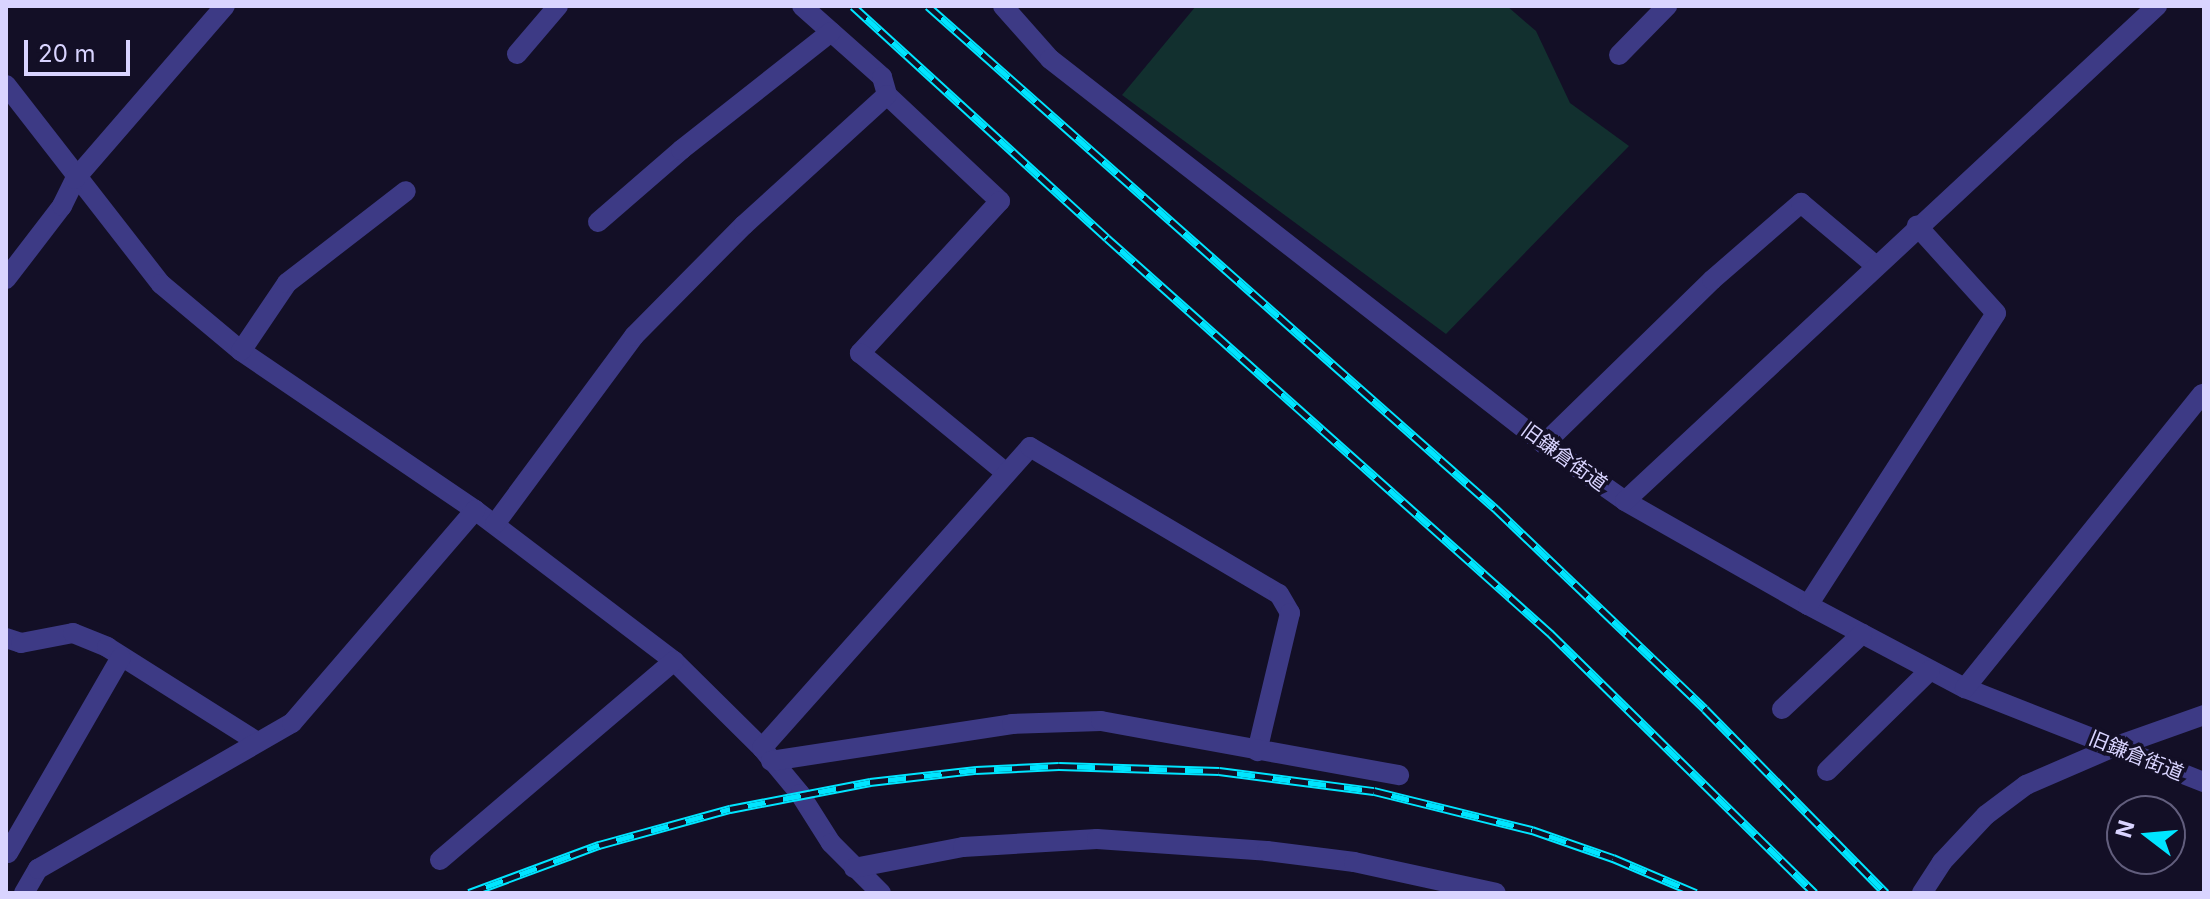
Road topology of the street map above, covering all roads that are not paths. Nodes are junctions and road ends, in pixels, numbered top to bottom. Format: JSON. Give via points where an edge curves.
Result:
{"nodes":[{"id":1,"x":225,"y":6,"type":"edge"},
{"id":2,"x":558,"y":6,"type":"edge"},
{"id":3,"x":802,"y":6,"type":"edge"},
{"id":4,"x":1003,"y":6,"type":"edge"},
{"id":5,"x":1667,"y":6,"type":"edge"},
{"id":6,"x":2157,"y":6,"type":"edge"},
{"id":7,"x":831,"y":32,"type":"junction"},
{"id":8,"x":517,"y":54,"type":"dead end"},
{"id":9,"x":1619,"y":55,"type":"dead end"},
{"id":10,"x":6,"y":85,"type":"edge"},
{"id":11,"x":887,"y":95,"type":"junction"},
{"id":12,"x":75,"y":179,"type":"junction"},
{"id":13,"x":406,"y":191,"type":"dead end"},
{"id":14,"x":598,"y":222,"type":"dead end"},
{"id":15,"x":1917,"y":226,"type":"junction"},
{"id":16,"x":1875,"y":265,"type":"junction"},
{"id":17,"x":6,"y":279,"type":"edge"},
{"id":18,"x":241,"y":351,"type":"junction"},
{"id":19,"x":2202,"y":394,"type":"dead end"},
{"id":20,"x":1544,"y":444,"type":"junction"},
{"id":21,"x":1005,"y":472,"type":"junction"},
{"id":22,"x":1625,"y":501,"type":"junction"},
{"id":23,"x":475,"y":510,"type":"junction"},
{"id":24,"x":495,"y":524,"type":"junction"},
{"id":25,"x":1808,"y":605,"type":"junction"},
{"id":26,"x":1862,"y":634,"type":"junction"},
{"id":27,"x":6,"y":638,"type":"edge"},
{"id":28,"x":121,"y":657,"type":"junction"},
{"id":29,"x":674,"y":661,"type":"junction"},
{"id":30,"x":1930,"y":670,"type":"junction"},
{"id":31,"x":1965,"y":688,"type":"junction"},
{"id":32,"x":1782,"y":709,"type":"dead end"},
{"id":33,"x":2204,"y":715,"type":"edge"},
{"id":34,"x":257,"y":742,"type":"junction"},
{"id":35,"x":2114,"y":747,"type":"junction"},
{"id":36,"x":1257,"y":751,"type":"junction"},
{"id":37,"x":767,"y":754,"type":"junction"},
{"id":38,"x":1827,"y":771,"type":"dead end"},
{"id":39,"x":1399,"y":775,"type":"dead end"},
{"id":40,"x":2204,"y":782,"type":"edge"},
{"id":41,"x":7,"y":852,"type":"edge"},
{"id":42,"x":440,"y":860,"type":"dead end"},
{"id":43,"x":854,"y":868,"type":"junction"},
{"id":44,"x":38,"y":869,"type":"junction"},
{"id":45,"x":24,"y":893,"type":"edge"},
{"id":46,"x":881,"y":893,"type":"edge"},
{"id":47,"x":1496,"y":893,"type":"edge"},
{"id":48,"x":1922,"y":893,"type":"edge"}],
"edges":[{"from":1,"to":12,"type":"street"},
{"from":2,"to":8,"type":"street"},
{"from":3,"to":7,"type":"street"},
{"from":4,"to":20,"type":"street","name":"旧鎌倉街道","via":[[1050,59]]},
{"from":5,"to":9,"type":"street"},
{"from":6,"to":15,"type":"street"},
{"from":7,"to":11,"type":"street","via":[[882,77]]},
{"from":7,"to":14,"type":"street"},
{"from":10,"to":12,"type":"street"},
{"from":11,"to":21,"type":"street","via":[[1000,201],[860,353]]},
{"from":11,"to":24,"type":"street","via":[[744,225],[634,336]]},
{"from":12,"to":17,"type":"street","via":[[62,206]]},
{"from":12,"to":18,"type":"street","via":[[161,284]]},
{"from":13,"to":18,"type":"street","via":[[287,283]]},
{"from":15,"to":16,"type":"street"},
{"from":15,"to":25,"type":"street","via":[[1996,313]]},
{"from":16,"to":20,"type":"street","via":[[1801,203],[1712,280]]},
{"from":16,"to":22,"type":"street"},
{"from":18,"to":23,"type":"street"},
{"from":19,"to":31,"type":"street"},
{"from":20,"to":22,"type":"street","name":"旧鎌倉街道"},
{"from":21,"to":36,"type":"street","via":[[1030,447],[1279,594],[1290,613]]},
{"from":21,"to":37,"type":"street"},
{"from":22,"to":25,"type":"street","name":"旧鎌倉街道"},
{"from":23,"to":24,"type":"street"},
{"from":23,"to":34,"type":"street","via":[[292,723]]},
{"from":24,"to":29,"type":"street"},
{"from":25,"to":26,"type":"street","name":"旧鎌倉街道"},
{"from":26,"to":30,"type":"street","name":"旧鎌倉街道"},
{"from":26,"to":32,"type":"street"},
{"from":27,"to":28,"type":"street","via":[[21,643],[73,633]]},
{"from":28,"to":34,"type":"street"},
{"from":28,"to":41,"type":"street"},
{"from":29,"to":37,"type":"street"},
{"from":29,"to":42,"type":"street"},
{"from":30,"to":31,"type":"street","name":"旧鎌倉街道"},
{"from":30,"to":38,"type":"street"},
{"from":31,"to":35,"type":"street","name":"旧鎌倉街道"},
{"from":33,"to":35,"type":"street"},
{"from":34,"to":44,"type":"street"},
{"from":35,"to":40,"type":"street","name":"旧鎌倉街道"},
{"from":35,"to":48,"type":"street","via":[[2026,785],[1986,815],[1942,862]]},
{"from":36,"to":37,"type":"street","via":[[1101,721],[1012,724]]},
{"from":36,"to":39,"type":"street"},
{"from":37,"to":43,"type":"street"},
{"from":41,"to":44,"type":"street"},
{"from":43,"to":46,"type":"street"},
{"from":43,"to":47,"type":"street","via":[[963,847],[1097,839],[1354,862]]},
{"from":44,"to":45,"type":"street"}]}
